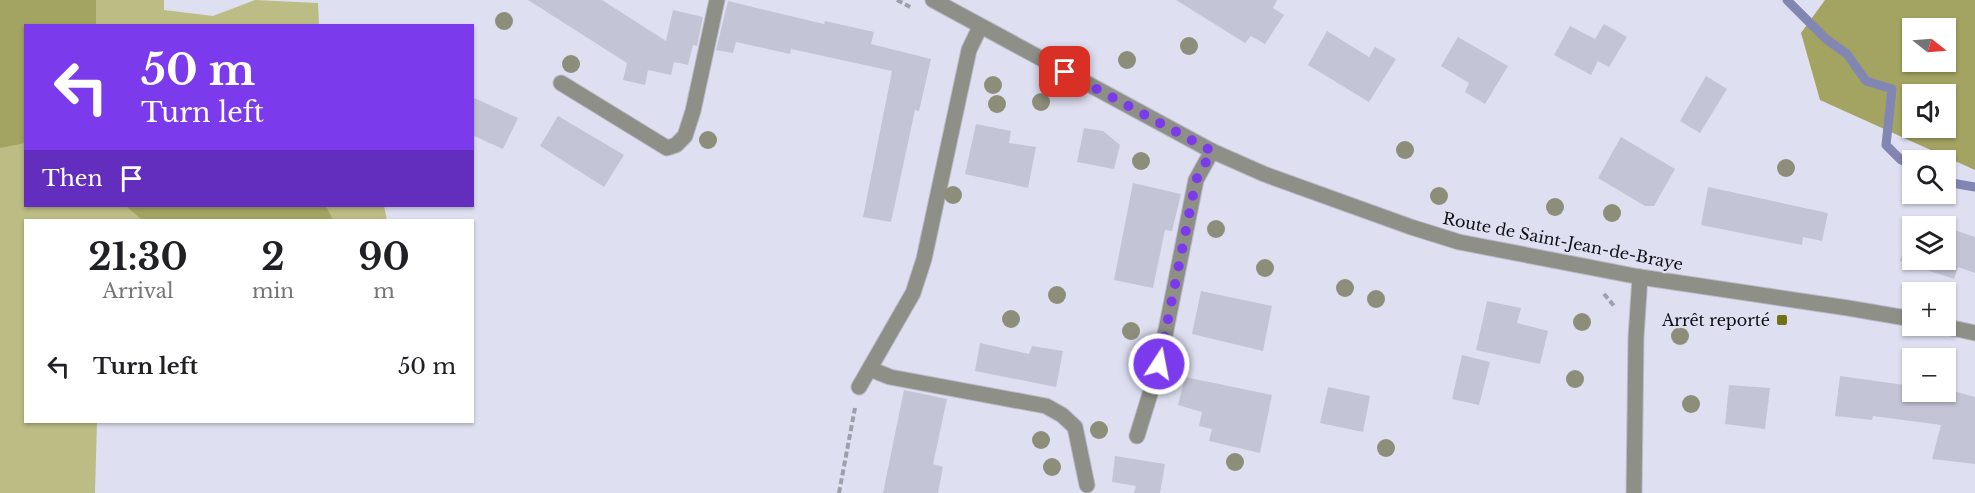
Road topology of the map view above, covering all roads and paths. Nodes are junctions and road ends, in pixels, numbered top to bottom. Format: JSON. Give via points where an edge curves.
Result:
{"nodes":[{"id":1,"x":717,"y":0,"type":"edge"},
{"id":2,"x":933,"y":0,"type":"edge"},
{"id":3,"x":980,"y":27,"type":"junction"},
{"id":4,"x":561,"y":83,"type":"dead end"},
{"id":5,"x":1212,"y":151,"type":"junction"},
{"id":6,"x":1640,"y":277,"type":"junction"},
{"id":7,"x":1902,"y":317,"type":"edge"},
{"id":8,"x":1956,"y":329,"type":"edge"},
{"id":9,"x":1975,"y":333,"type":"edge"},
{"id":10,"x":870,"y":369,"type":"junction"},
{"id":11,"x":859,"y":387,"type":"joint"},
{"id":12,"x":1137,"y":436,"type":"dead end"},
{"id":13,"x":1087,"y":485,"type":"dead end"},
{"id":14,"x":839,"y":493,"type":"edge"},
{"id":15,"x":1635,"y":493,"type":"edge"}],
"edges":[{"from":1,"to":4,"type":"street","via":[[693,111],[685,136],[676,145],[667,148]]},
{"from":2,"to":3,"type":"street","name":"Route de Saint-Jean-de-Braye"},
{"from":3,"to":5,"type":"street","name":"Route de Saint-Jean-de-Braye"},
{"from":3,"to":10,"type":"street","via":[[969,50],[924,259],[913,293]]},
{"from":5,"to":6,"type":"street","name":"Route de Saint-Jean-de-Braye","via":[[1264,174],[1459,242]]},
{"from":5,"to":12,"type":"street","via":[[1196,180],[1159,364]]},
{"from":6,"to":7,"type":"street","name":"Route de Saint-Jean-de-Braye"},
{"from":6,"to":15,"type":"street"},
{"from":8,"to":9,"type":"street"},
{"from":10,"to":11,"type":"street"},
{"from":10,"to":13,"type":"street","via":[[890,377],[1046,406],[1075,427]]},
{"from":11,"to":14,"type":"path"}]}
